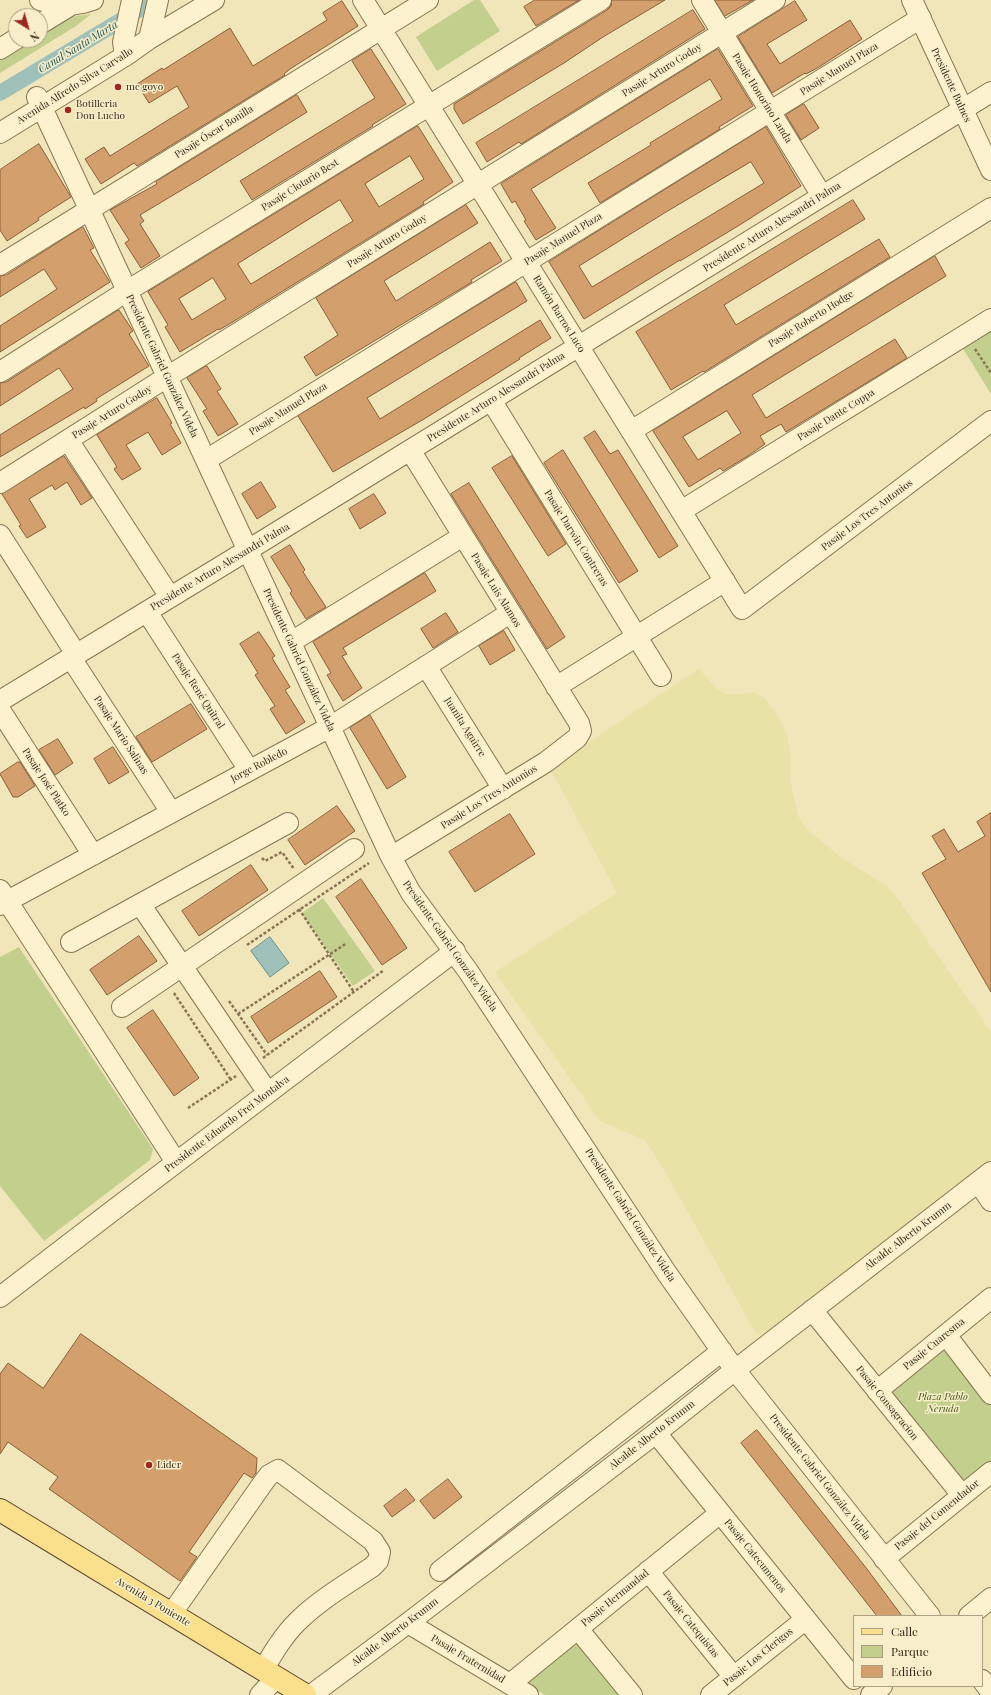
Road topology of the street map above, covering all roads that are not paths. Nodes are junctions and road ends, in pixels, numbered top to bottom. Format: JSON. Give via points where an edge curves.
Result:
{"nodes":[{"id":1,"x":40,"y":0,"type":"edge"},
{"id":2,"x":93,"y":0,"type":"edge"},
{"id":3,"x":132,"y":0,"type":"edge"},
{"id":4,"x":214,"y":0,"type":"edge"},
{"id":5,"x":363,"y":0,"type":"edge"},
{"id":6,"x":428,"y":0,"type":"edge"},
{"id":7,"x":601,"y":0,"type":"edge"},
{"id":8,"x":702,"y":0,"type":"edge"},
{"id":9,"x":775,"y":0,"type":"edge"},
{"id":10,"x":912,"y":0,"type":"edge"},
{"id":11,"x":71,"y":4,"type":"junction"},
{"id":12,"x":156,"y":9,"type":"edge"},
{"id":13,"x":921,"y":18,"type":"junction"},
{"id":14,"x":48,"y":19,"type":"edge"},
{"id":15,"x":381,"y":29,"type":"junction"},
{"id":16,"x":722,"y":33,"type":"junction"},
{"id":17,"x":149,"y":39,"type":"junction"},
{"id":18,"x":124,"y":43,"type":"junction"},
{"id":19,"x":991,"y":92,"type":"edge"},
{"id":20,"x":39,"y":102,"type":"junction"},
{"id":21,"x":429,"y":106,"type":"junction"},
{"id":22,"x":963,"y":110,"type":"junction"},
{"id":23,"x":771,"y":112,"type":"junction"},
{"id":24,"x":0,"y":120,"type":"edge"},
{"id":25,"x":0,"y":133,"type":"edge"},
{"id":26,"x":991,"y":170,"type":"edge"},
{"id":27,"x":478,"y":185,"type":"junction"},
{"id":28,"x":822,"y":196,"type":"junction"},
{"id":29,"x":991,"y":208,"type":"edge"},
{"id":30,"x":89,"y":209,"type":"junction"},
{"id":31,"x":526,"y":262,"type":"junction"},
{"id":32,"x":0,"y":265,"type":"edge"},
{"id":33,"x":127,"y":291,"type":"junction"},
{"id":34,"x":991,"y":320,"type":"edge"},
{"id":35,"x":579,"y":346,"type":"junction"},
{"id":36,"x":0,"y":372,"type":"edge"},
{"id":37,"x":168,"y":378,"type":"junction"},
{"id":38,"x":491,"y":400,"type":"junction"},
{"id":39,"x":991,"y":421,"type":"edge"},
{"id":40,"x":631,"y":430,"type":"junction"},
{"id":41,"x":68,"y":440,"type":"junction"},
{"id":42,"x":410,"y":450,"type":"junction"},
{"id":43,"x":206,"y":460,"type":"junction"},
{"id":44,"x":0,"y":483,"type":"edge"},
{"id":45,"x":682,"y":511,"type":"junction"},
{"id":46,"x":0,"y":536,"type":"edge"},
{"id":47,"x":463,"y":536,"type":"junction"},
{"id":48,"x":248,"y":550,"type":"junction"},
{"id":49,"x":725,"y":581,"type":"junction"},
{"id":50,"x":170,"y":597,"type":"junction"},
{"id":51,"x":742,"y":609,"type":"joint"},
{"id":52,"x":147,"y":612,"type":"junction"},
{"id":53,"x":510,"y":613,"type":"junction"},
{"id":54,"x":636,"y":636,"type":"junction"},
{"id":55,"x":291,"y":642,"type":"junction"},
{"id":56,"x":74,"y":656,"type":"junction"},
{"id":57,"x":426,"y":666,"type":"junction"},
{"id":58,"x":661,"y":676,"type":"dead end"},
{"id":59,"x":556,"y":687,"type":"junction"},
{"id":60,"x":0,"y":701,"type":"edge"},
{"id":61,"x":0,"y":710,"type":"edge"},
{"id":62,"x":330,"y":726,"type":"junction"},
{"id":63,"x":581,"y":730,"type":"joint"},
{"id":64,"x":249,"y":770,"type":"junction"},
{"id":65,"x":503,"y":788,"type":"junction"},
{"id":66,"x":171,"y":812,"type":"junction"},
{"id":67,"x":288,"y":823,"type":"dead end"},
{"id":68,"x":354,"y":849,"type":"dead end"},
{"id":69,"x":93,"y":855,"type":"junction"},
{"id":70,"x":391,"y":857,"type":"junction"},
{"id":71,"x":2,"y":899,"type":"edge"},
{"id":72,"x":140,"y":904,"type":"junction"},
{"id":73,"x":71,"y":942,"type":"dead end"},
{"id":74,"x":455,"y":951,"type":"junction"},
{"id":75,"x":187,"y":974,"type":"junction"},
{"id":76,"x":122,"y":1007,"type":"dead end"},
{"id":77,"x":268,"y":1092,"type":"junction"},
{"id":78,"x":176,"y":1162,"type":"junction"},
{"id":79,"x":985,"y":1177,"type":"edge"},
{"id":80,"x":991,"y":1202,"type":"edge"},
{"id":81,"x":2,"y":1292,"type":"edge"},
{"id":82,"x":991,"y":1298,"type":"edge"},
{"id":83,"x":812,"y":1310,"type":"junction"},
{"id":84,"x":946,"y":1335,"type":"junction"},
{"id":85,"x":722,"y":1351,"type":"junction"},
{"id":86,"x":735,"y":1370,"type":"junction"},
{"id":87,"x":877,"y":1391,"type":"junction"},
{"id":88,"x":991,"y":1394,"type":"edge"},
{"id":89,"x":656,"y":1433,"type":"junction"},
{"id":90,"x":991,"y":1472,"type":"edge"},
{"id":91,"x":962,"y":1496,"type":"junction"},
{"id":92,"x":0,"y":1510,"type":"edge"},
{"id":93,"x":720,"y":1513,"type":"junction"},
{"id":94,"x":884,"y":1559,"type":"junction"},
{"id":95,"x":440,"y":1571,"type":"dead end"},
{"id":96,"x":648,"y":1571,"type":"junction"},
{"id":97,"x":991,"y":1598,"type":"edge"},
{"id":98,"x":172,"y":1613,"type":"junction"},
{"id":99,"x":929,"y":1615,"type":"edge"},
{"id":100,"x":970,"y":1615,"type":"edge"},
{"id":101,"x":806,"y":1619,"type":"junction"},
{"id":102,"x":408,"y":1623,"type":"junction"},
{"id":103,"x":578,"y":1629,"type":"junction"},
{"id":104,"x":270,"y":1674,"type":"junction"},
{"id":105,"x":734,"y":1677,"type":"junction"},
{"id":106,"x":853,"y":1678,"type":"edge"},
{"id":107,"x":983,"y":1681,"type":"edge"},
{"id":108,"x":510,"y":1684,"type":"junction"},
{"id":109,"x":861,"y":1687,"type":"edge"},
{"id":110,"x":881,"y":1687,"type":"edge"},
{"id":111,"x":991,"y":1692,"type":"edge"},
{"id":112,"x":260,"y":1695,"type":"edge"},
{"id":113,"x":305,"y":1695,"type":"edge"},
{"id":114,"x":311,"y":1695,"type":"edge"},
{"id":115,"x":528,"y":1695,"type":"edge"},
{"id":116,"x":632,"y":1695,"type":"edge"},
{"id":117,"x":711,"y":1695,"type":"edge"},
{"id":118,"x":867,"y":1695,"type":"edge"},
{"id":119,"x":871,"y":1695,"type":"edge"}],
"edges":[{"from":1,"to":11,"type":"street","via":[[55,4]]},
{"from":2,"to":11,"type":"street"},
{"from":3,"to":18,"type":"street"},
{"from":4,"to":17,"type":"street","name":"Avenida Alfredo Silva Carvallo"},
{"from":5,"to":15,"type":"street","name":"Ramón Barros Luco"},
{"from":6,"to":15,"type":"street","name":"Pasaje Óscar Bonilla"},
{"from":7,"to":21,"type":"street","name":"Pasaje Clotario Best"},
{"from":8,"to":16,"type":"street","name":"Pasaje Honorino Landa"},
{"from":9,"to":16,"type":"street","name":"Pasaje Arturo Godoy"},
{"from":10,"to":13,"type":"street","name":"Presidente Bulnes"},
{"from":11,"to":14,"type":"street"},
{"from":12,"to":17,"type":"street"},
{"from":13,"to":22,"type":"street","name":"Presidente Bulnes"},
{"from":13,"to":23,"type":"street","name":"Pasaje Manuel Plaza"},
{"from":15,"to":21,"type":"street","name":"Ramón Barros Luco"},
{"from":15,"to":30,"type":"street","name":"Pasaje Óscar Bonilla"},
{"from":16,"to":23,"type":"street","name":"Pasaje Honorino Landa"},
{"from":16,"to":27,"type":"street","name":"Pasaje Arturo Godoy"},
{"from":17,"to":18,"type":"street","name":"Avenida Alfredo Silva Carvallo"},
{"from":18,"to":20,"type":"street","name":"Avenida Alfredo Silva Carvallo"},
{"from":19,"to":22,"type":"street","name":"Presidente Arturo Alessandri Palma"},
{"from":20,"to":24,"type":"street","name":"Avenida Alfredo Silva Carvallo"},
{"from":20,"to":25,"type":"street","name":"Avenida Alfredo Silva Carvallo"},
{"from":20,"to":30,"type":"street","name":"Presidente Gabriel González Videla"},
{"from":21,"to":27,"type":"street","name":"Ramón Barros Luco"},
{"from":21,"to":33,"type":"street","name":"Pasaje Clotario Best"},
{"from":22,"to":26,"type":"street","name":"Presidente Bulnes"},
{"from":22,"to":28,"type":"street","name":"Presidente Arturo Alessandri Palma"},
{"from":23,"to":28,"type":"street","name":"Pasaje Honorino Landa"},
{"from":23,"to":31,"type":"street","name":"Pasaje Manuel Plaza"},
{"from":27,"to":31,"type":"street","name":"Ramón Barros Luco"},
{"from":27,"to":37,"type":"street","name":"Pasaje Arturo Godoy"},
{"from":28,"to":35,"type":"street","name":"Presidente Arturo Alessandri Palma"},
{"from":29,"to":40,"type":"street","name":"Pasaje Roberto Hodge"},
{"from":30,"to":32,"type":"street","name":"Pasaje Óscar Bonilla"},
{"from":30,"to":33,"type":"street","name":"Presidente Gabriel González Videla"},
{"from":31,"to":35,"type":"street","name":"Ramón Barros Luco"},
{"from":31,"to":43,"type":"street","name":"Pasaje Manuel Plaza"},
{"from":33,"to":36,"type":"street","name":"Pasaje Clotario Best"},
{"from":33,"to":37,"type":"street","name":"Presidente Gabriel González Videla"},
{"from":34,"to":45,"type":"street","name":"Pasaje Dante Coppa"},
{"from":35,"to":38,"type":"street","name":"Presidente Arturo Alessandri Palma"},
{"from":35,"to":40,"type":"street","name":"Ramón Barros Luco"},
{"from":37,"to":41,"type":"street","name":"Pasaje Arturo Godoy"},
{"from":37,"to":43,"type":"street","name":"Presidente Gabriel González Videla"},
{"from":38,"to":42,"type":"street","name":"Presidente Arturo Alessandri Palma"},
{"from":38,"to":54,"type":"street","name":"Pasaje Darwin Contreras"},
{"from":39,"to":51,"type":"street","name":"Pasaje Los Tres Antonios"},
{"from":40,"to":45,"type":"street","name":"Ramón Barros Luco"},
{"from":41,"to":44,"type":"street","name":"Pasaje Arturo Godoy"},
{"from":41,"to":50,"type":"street"},
{"from":42,"to":47,"type":"street","name":"Pasaje Luis Alamos"},
{"from":42,"to":48,"type":"street","name":"Presidente Arturo Alessandri Palma"},
{"from":43,"to":48,"type":"street","name":"Presidente Gabriel González Videla"},
{"from":45,"to":49,"type":"street","name":"Ramón Barros Luco"},
{"from":46,"to":56,"type":"street","name":"Pasaje Mario Salinas"},
{"from":47,"to":53,"type":"street","name":"Pasaje Luis Alamos"},
{"from":47,"to":55,"type":"street"},
{"from":48,"to":50,"type":"street","name":"Presidente Arturo Alessandri Palma"},
{"from":48,"to":55,"type":"street","name":"Presidente Gabriel González Videla"},
{"from":49,"to":51,"type":"street","name":"Ramón Barros Luco"},
{"from":49,"to":54,"type":"street"},
{"from":50,"to":52,"type":"street","name":"Presidente Arturo Alessandri Palma"},
{"from":52,"to":56,"type":"street","name":"Presidente Arturo Alessandri Palma"},
{"from":52,"to":64,"type":"street","name":"Pasaje René Quitral"},
{"from":53,"to":57,"type":"street","name":"Jorge Robledo"},
{"from":53,"to":59,"type":"street","name":"Pasaje Luis Alamos"},
{"from":54,"to":58,"type":"street","name":"Pasaje Darwin Contreras"},
{"from":54,"to":59,"type":"street"},
{"from":55,"to":62,"type":"street","name":"Presidente Gabriel González Videla"},
{"from":56,"to":60,"type":"street","name":"Presidente Arturo Alessandri Palma"},
{"from":56,"to":66,"type":"street","name":"Pasaje Mario Salinas"},
{"from":57,"to":62,"type":"street","name":"Jorge Robledo"},
{"from":57,"to":65,"type":"street","name":"Juanita Aguirre"},
{"from":59,"to":63,"type":"street","name":"Pasaje Luis Alamos"},
{"from":61,"to":69,"type":"street","name":"Pasaje José Platko"},
{"from":62,"to":64,"type":"street","name":"Jorge Robledo"},
{"from":62,"to":70,"type":"street","name":"Presidente Gabriel González Videla"},
{"from":63,"to":65,"type":"street","name":"Pasaje Los Tres Antonios","via":[[577,738],[546,762]]},
{"from":64,"to":66,"type":"street","name":"Jorge Robledo"},
{"from":65,"to":70,"type":"street","name":"Pasaje Los Tres Antonios"},
{"from":66,"to":69,"type":"street","name":"Jorge Robledo"},
{"from":67,"to":72,"type":"street"},
{"from":68,"to":75,"type":"street","via":[[289,894]]},
{"from":69,"to":71,"type":"street","name":"Jorge Robledo"},
{"from":70,"to":74,"type":"street","name":"Presidente Gabriel González Videla","via":[[411,893]]},
{"from":71,"to":78,"type":"street"},
{"from":72,"to":73,"type":"street"},
{"from":72,"to":75,"type":"street"},
{"from":74,"to":77,"type":"street","name":"Presidente Eduardo Frei Montalva"},
{"from":74,"to":85,"type":"street","name":"Presidente Gabriel González Videla","via":[[666,1272]]},
{"from":75,"to":76,"type":"street"},
{"from":75,"to":77,"type":"street"},
{"from":77,"to":78,"type":"street","name":"Presidente Eduardo Frei Montalva"},
{"from":78,"to":81,"type":"street","name":"Presidente Eduardo Frei Montalva"},
{"from":79,"to":80,"type":"street"},
{"from":79,"to":83,"type":"street","name":"Alcalde Alberto Krumm"},
{"from":82,"to":84,"type":"street","name":"Pasaje Cuaresma"},
{"from":83,"to":86,"type":"street","name":"Alcalde Alberto Krumm"},
{"from":83,"to":87,"type":"street","name":"Pasaje Consagracion"},
{"from":84,"to":87,"type":"street","name":"Pasaje Cuaresma"},
{"from":84,"to":88,"type":"street"},
{"from":85,"to":86,"type":"street","name":"Presidente Gabriel González Videla"},
{"from":85,"to":95,"type":"street"},
{"from":86,"to":89,"type":"street","name":"Alcalde Alberto Krumm"},
{"from":86,"to":94,"type":"street","name":"Presidente Gabriel González Videla"},
{"from":87,"to":91,"type":"street","name":"Pasaje Consagracion"},
{"from":89,"to":93,"type":"street","name":"Pasaje Catecumenos"},
{"from":89,"to":102,"type":"street","name":"Alcalde Alberto Krumm"},
{"from":90,"to":91,"type":"street","name":"Pasaje del Comendador"},
{"from":91,"to":94,"type":"street","name":"Pasaje del Comendador"},
{"from":92,"to":98,"type":"main road","name":"Avenida 3 Poniente"},
{"from":93,"to":96,"type":"street","name":"Pasaje Hermandad"},
{"from":93,"to":101,"type":"street","name":"Pasaje Catecumenos"},
{"from":94,"to":99,"type":"street","name":"Presidente Gabriel González Videla"},
{"from":96,"to":103,"type":"street","name":"Pasaje Hermandad"},
{"from":96,"to":105,"type":"street","name":"Pasaje Catequistas"},
{"from":97,"to":100,"type":"street"},
{"from":98,"to":104,"type":"main road","name":"Avenida 3 Poniente"},
{"from":98,"to":104,"type":"street","via":[[268,1475],[278,1470],[373,1542],[380,1552],[378,1561],[372,1566],[297,1621],[285,1636]]},
{"from":101,"to":105,"type":"street","name":"Pasaje Los Clerigos"},
{"from":101,"to":106,"type":"street","name":"Pasaje Catecumenos"},
{"from":102,"to":108,"type":"street","name":"Pasaje Fraternidad"},
{"from":102,"to":114,"type":"street","name":"Alcalde Alberto Krumm"},
{"from":103,"to":108,"type":"street","name":"Pasaje Hermandad"},
{"from":103,"to":116,"type":"street"},
{"from":104,"to":112,"type":"street"},
{"from":104,"to":113,"type":"main road","name":"Avenida 3 Poniente"},
{"from":105,"to":117,"type":"street","name":"Pasaje Los Clerigos"},
{"from":107,"to":111,"type":"street"},
{"from":108,"to":115,"type":"street","name":"Pasaje Fraternidad"},
{"from":109,"to":118,"type":"street"},
{"from":110,"to":119,"type":"street"}]}
